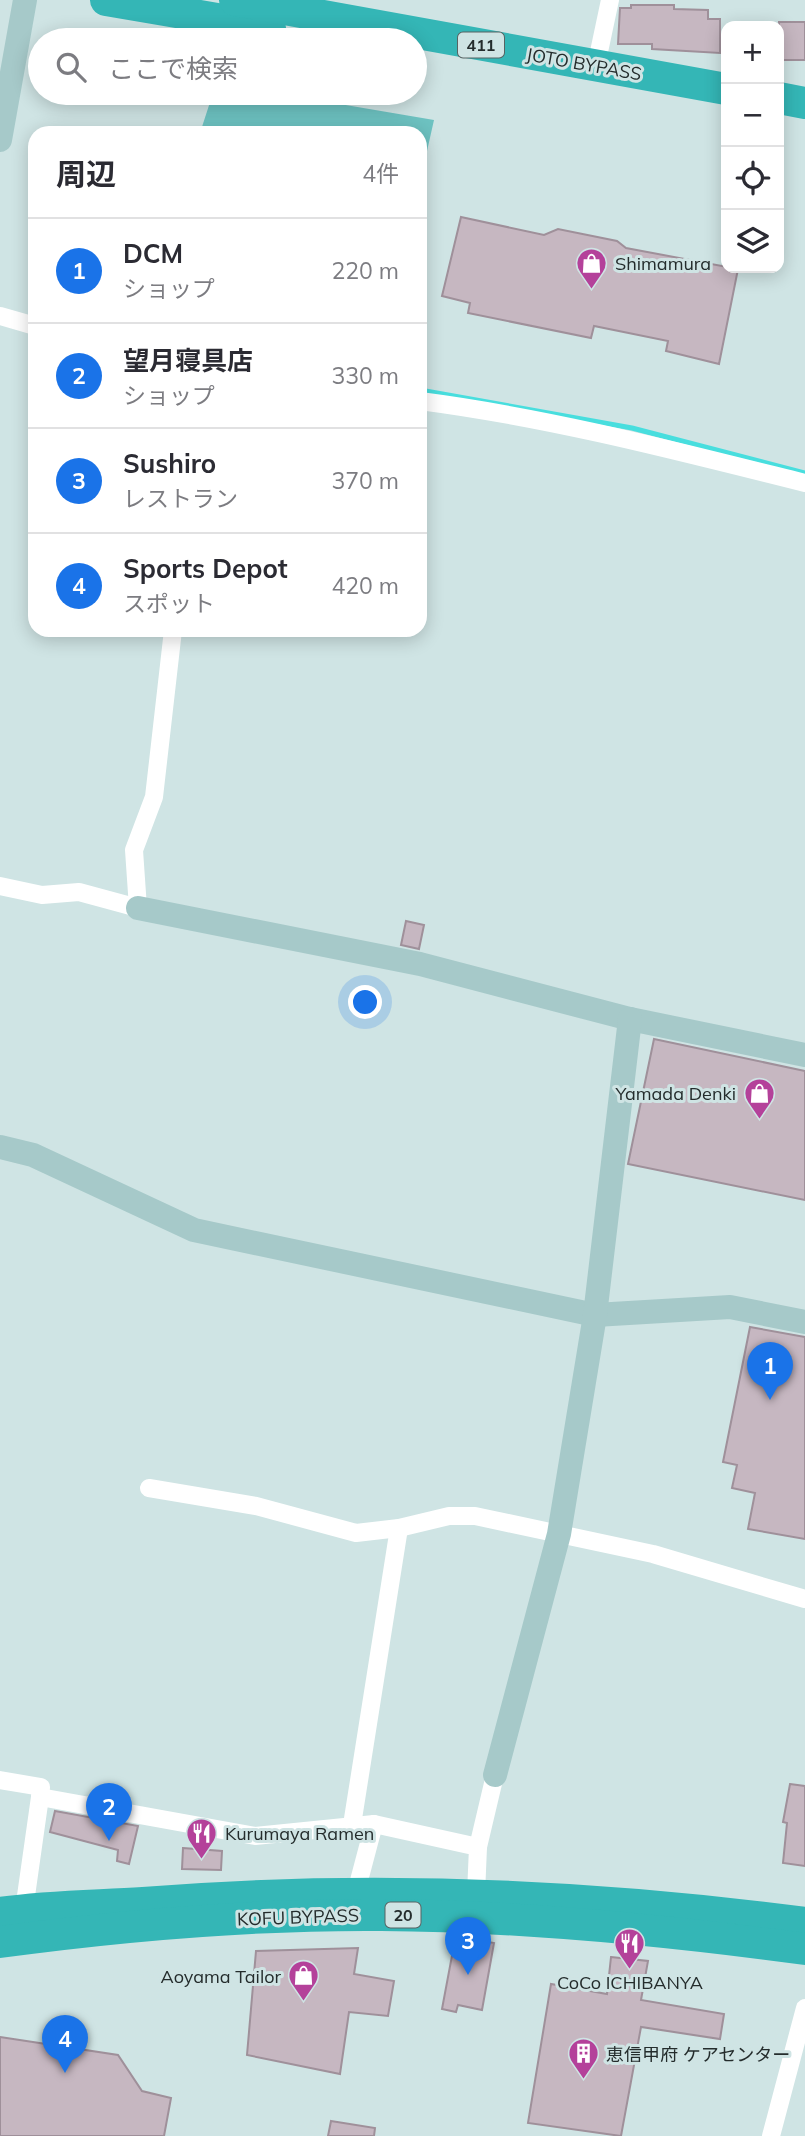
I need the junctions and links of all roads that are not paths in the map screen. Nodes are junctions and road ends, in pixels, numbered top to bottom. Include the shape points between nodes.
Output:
1 (25, 0) edge
2 (106, 0) edge
3 (235, 0) edge
4 (610, 0) edge
5 (270, 28) edge
6 (388, 28) edge
7 (427, 35) edge
8 (427, 55) edge
9 (596, 66) junction
10 (721, 88) edge
11 (784, 99) edge
12 (805, 103) edge
13 (721, 106) edge
14 (784, 117) edge
15 (805, 120) edge
16 (0, 141) edge
17 (0, 316) edge
18 (28, 324) edge
19 (427, 402) edge
20 (805, 483) edge
21 (172, 637) edge
22 (0, 886) edge
23 (138, 908) junction
24 (630, 1018) junction
25 (805, 1055) edge
26 (0, 1147) edge
27 (595, 1315) junction
28 (805, 1322) edge
29 (149, 1488) dead end
30 (399, 1528) junction
31 (559, 1534) junction
32 (805, 1600) edge
33 (495, 1774) joint
34 (0, 1780) edge
35 (40, 1797) junction
36 (374, 1824) junction
37 (352, 1825) junction
38 (478, 1847) junction
39 (356, 1892) junction
40 (476, 1894) junction
41 (12, 1912) edge
42 (805, 1923) edge
43 (0, 1942) edge
44 (805, 1949) edge
45 (805, 2008) edge
46 (771, 2136) edge

1 - 16 street
2 - 5 highway
3 - 6 highway, JOTO BYPASS / 411
4 - 9 street
7 - 9 highway, JOTO BYPASS / 411
8 - 13 highway, JOTO BYPASS / 411
9 - 10 highway, JOTO BYPASS / 411
11 - 12 highway
14 - 15 highway
17 - 18 street
19 - 20 street via 638,440
21 - 23 street via 154,797 134,850
22 - 23 street via 43,895 79,892
23 - 24 street via 420,964
24 - 25 street
24 - 27 street
26 - 27 street via 33,1155 194,1230
27 - 28 street via 730,1307
27 - 31 street
29 - 30 street via 256,1506 356,1533
30 - 31 street via 449,1516 475,1516
30 - 37 street
31 - 32 street via 653,1554
31 - 33 street
33 - 38 street
34 - 35 street via 41,1787
35 - 37 street via 255,1836
35 - 41 street
36 - 37 street
36 - 38 street
36 - 39 street
38 - 40 street
39 - 40 highway, KOFU BYPASS / 20
39 - 41 highway, KOFU BYPASS / 20
40 - 42 highway, KOFU BYPASS / 20 via 601,1900
43 - 44 highway, KOFU BYPASS / 20 via 152,1924 382,1914 553,1921
45 - 46 street

